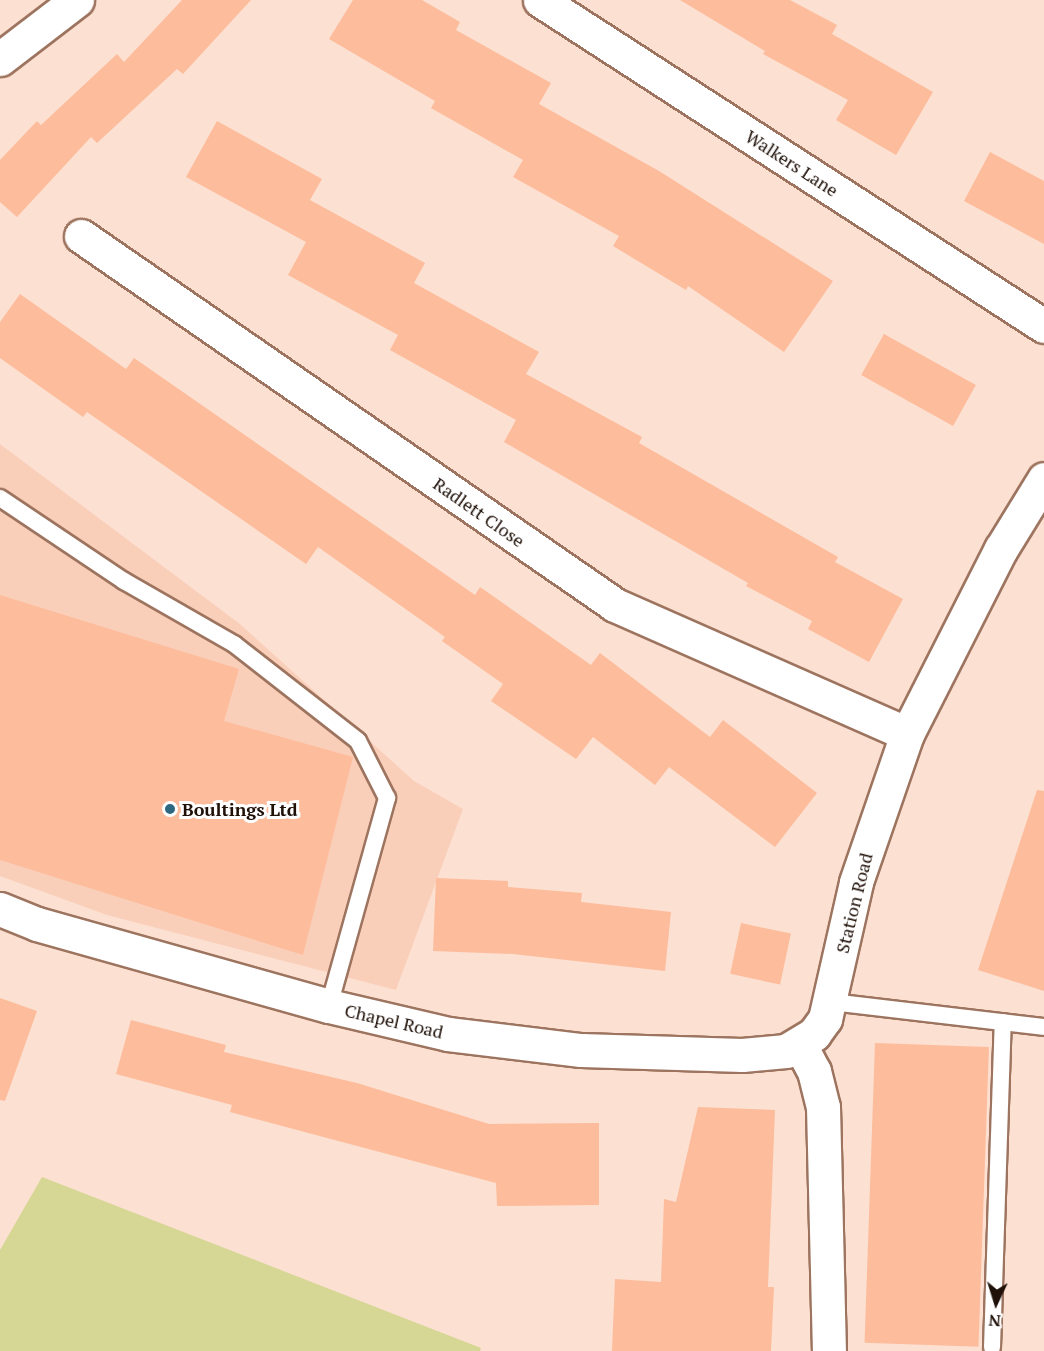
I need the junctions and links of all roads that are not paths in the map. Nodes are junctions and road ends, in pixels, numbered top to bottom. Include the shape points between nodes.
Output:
1 (77, 0) edge
2 (540, 0) edge
3 (0, 59) edge
4 (81, 236) dead end
5 (1044, 326) edge
6 (1044, 479) edge
7 (0, 498) edge
8 (907, 734) junction
9 (0, 909) edge
10 (831, 1002) junction
11 (329, 1006) junction
12 (1003, 1022) junction
13 (1044, 1027) edge
14 (800, 1045) junction
15 (992, 1347) dead end
16 (830, 1351) edge

1 - 3 street
2 - 5 street, Walkers Lane
4 - 8 street, Radlett Close via 615,605
6 - 8 street, Station Road via 1001,549
7 - 11 lane via 124,582 234,644 358,741 387,798
8 - 10 street, Station Road via 856,882
9 - 11 street, Chapel Road via 37,924
10 - 12 lane
10 - 14 street, Station Road via 814,1034
11 - 14 street, Chapel Road via 448,1034 581,1050 742,1055 786,1051
12 - 13 lane
12 - 15 lane
14 - 16 street via 813,1071 823,1107

